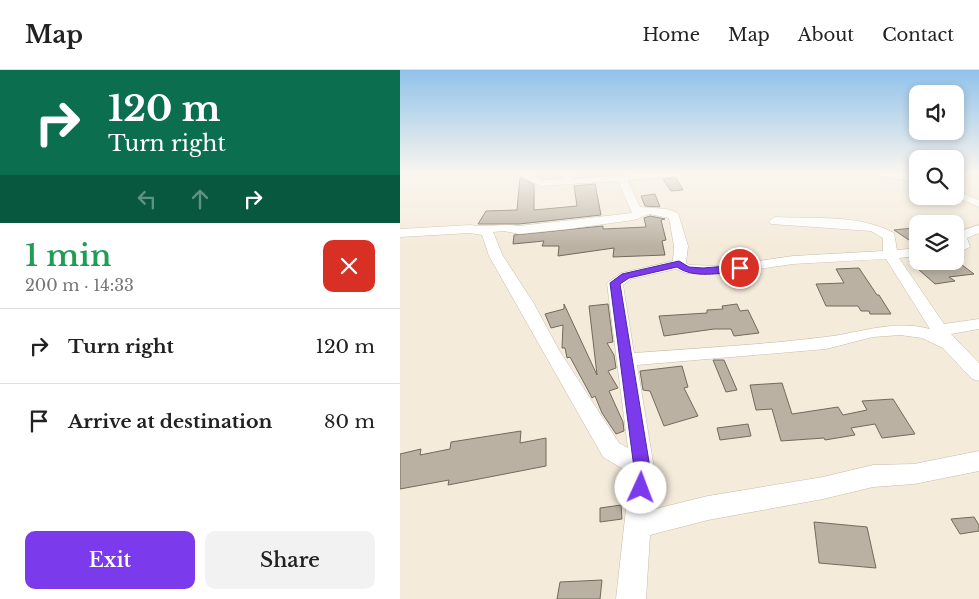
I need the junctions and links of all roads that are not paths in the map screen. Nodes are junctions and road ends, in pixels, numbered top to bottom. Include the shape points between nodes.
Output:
1 (628, 198) edge
2 (965, 198) edge
3 (979, 204) edge
4 (646, 212) junction
5 (775, 221) dead end
6 (979, 229) edge
7 (485, 230) junction
8 (400, 233) edge
9 (964, 235) edge
10 (909, 253) edge
11 (890, 254) junction
12 (679, 264) junction
13 (979, 324) edge
14 (945, 337) junction
15 (627, 360) junction
16 (979, 374) edge
17 (979, 460) edge
18 (642, 468) junction
19 (637, 526) junction
20 (631, 599) edge

1 - 4 street via 636,210
2 - 3 street
4 - 7 street via 576,224
4 - 12 street via 667,212 674,216 681,241
5 - 11 street via 875,228 889,236
6 - 9 street
7 - 8 street
7 - 18 street via 496,256 546,344 611,450
10 - 11 street
11 - 12 street via 793,260 723,270 686,269
11 - 14 street
12 - 15 street via 626,276 615,283
13 - 14 street
14 - 15 street via 900,330 873,332 826,343
14 - 16 street
15 - 18 street
17 - 19 street via 914,474 873,476 708,508
18 - 19 street
19 - 20 street

